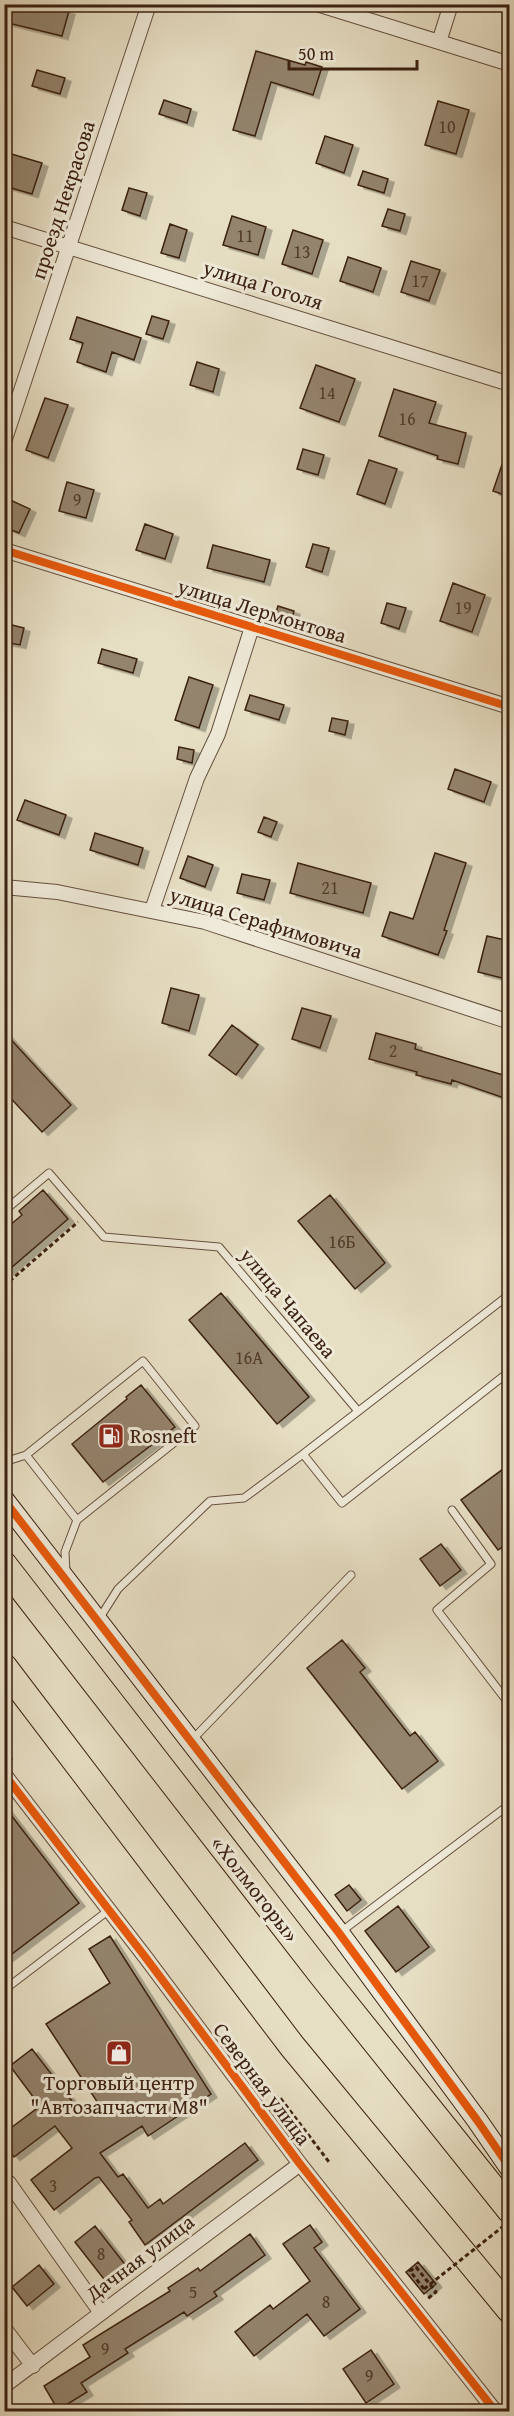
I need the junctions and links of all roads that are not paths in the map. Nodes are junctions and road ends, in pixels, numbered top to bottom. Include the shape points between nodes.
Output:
1 (149, 4) edge
2 (317, 4) edge
3 (451, 4) edge
4 (439, 42) junction
5 (510, 64) edge
6 (4, 226) edge
7 (70, 247) junction
8 (510, 384) edge
9 (4, 442) edge
10 (4, 550) edge
11 (252, 627) junction
12 (510, 707) edge
13 (4, 887) edge
14 (152, 910) junction
15 (510, 1022) edge
16 (4, 1211) edge
17 (510, 1294) edge
18 (510, 1371) edge
19 (358, 1411) junction
20 (303, 1454) junction
21 (26, 1455) junction
22 (4, 1462) edge
23 (4, 1500) edge
24 (452, 1510) dead end
25 (77, 1520) junction
26 (4, 1565) edge
27 (351, 1575) dead end
28 (67, 1582) junction
29 (97, 1622) junction
30 (4, 1667) edge
31 (510, 1705) edge
32 (190, 1742) junction
33 (4, 1774) edge
34 (510, 1804) edge
35 (109, 1910) junction
36 (339, 1933) junction
37 (4, 1990) edge
38 (300, 2164) junction
39 (510, 2168) edge
40 (9, 2183) dead end
41 (510, 2210) edge
42 (510, 2310) edge
43 (102, 2313) junction
44 (4, 2328) edge
45 (33, 2367) junction
46 (4, 2386) edge
47 (495, 2412) edge

1 - 7 street, проезд Некрасова
2 - 4 street
3 - 4 street
4 - 5 street
6 - 7 street, улица Гоголя
7 - 8 street, улица Гоголя
7 - 9 street, проезд Некрасова
10 - 11 street, улица Лермонтова
11 - 12 street, улица Лермонтова
11 - 14 street via 218,734 197,778
13 - 14 street, улица Серафимовича via 57,892
14 - 15 street, улица Серафимовича via 205,922
16 - 19 lane, улица Чапаева via 49,1173 104,1237 219,1247
17 - 19 lane
18 - 20 lane via 342,1503
19 - 20 lane
20 - 29 lane via 244,1498 210,1501 118,1589
21 - 22 lane
21 - 25 lane
21 - 25 lane via 143,1361 195,1426
23 - 28 street
24 - 31 lane via 491,1564 437,1610
25 - 28 lane via 65,1552
26 - 41 highway, «Холмогоры» via 321,1975
27 - 32 lane
28 - 29 street
29 - 32 street
30 - 42 highway via 292,2046
32 - 36 street
33 - 35 street, Северная улица
34 - 36 lane
35 - 37 lane
35 - 38 street, Северная улица
36 - 39 street
38 - 43 street, Дачная улица
38 - 47 street, Северная улица
40 - 43 street
43 - 45 street, Дачная улица
44 - 45 street
45 - 46 street, Дачная улица

